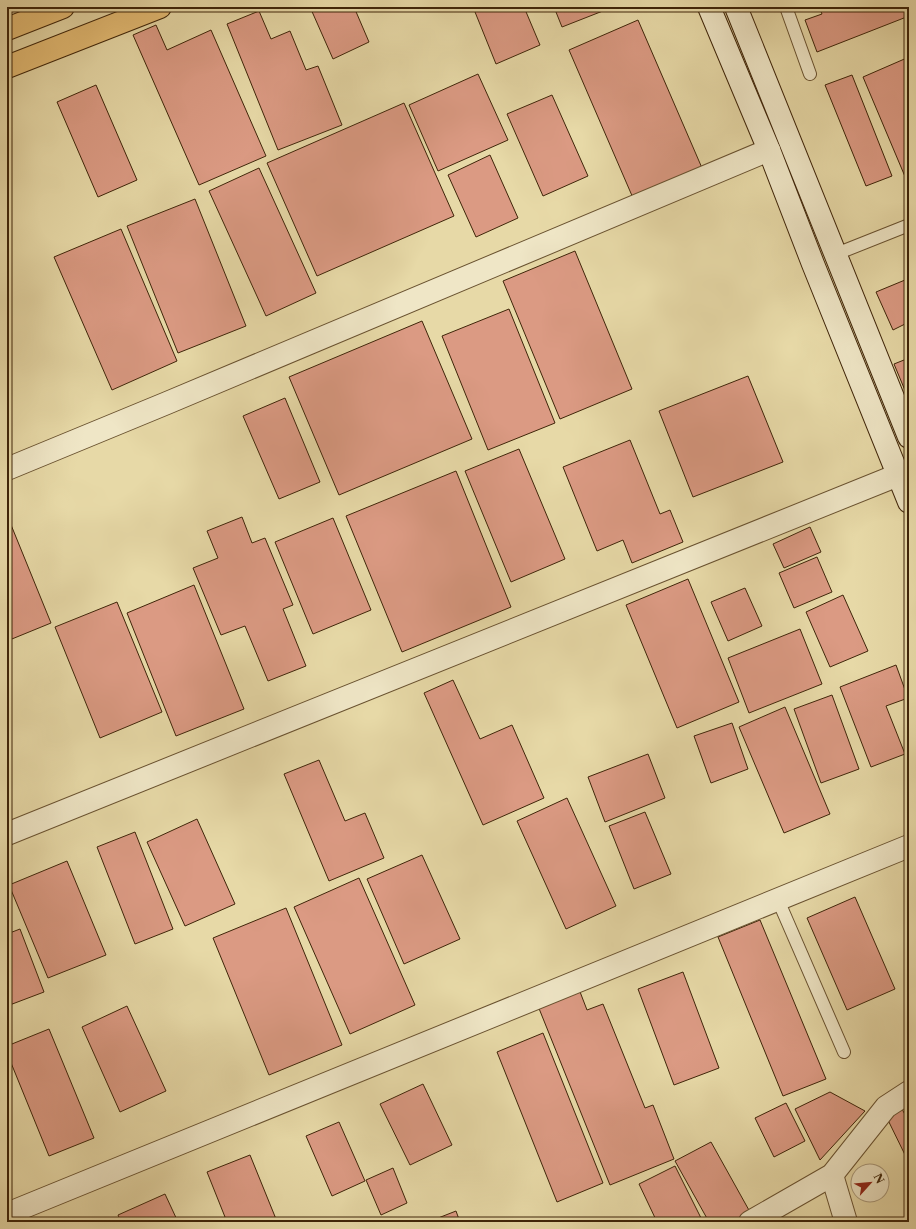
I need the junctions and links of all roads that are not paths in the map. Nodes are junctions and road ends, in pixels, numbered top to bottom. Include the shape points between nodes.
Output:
1 (63, 7) edge
2 (160, 7) edge
3 (709, 7) edge
4 (736, 7) edge
5 (786, 7) edge
6 (7, 29) edge
7 (7, 67) edge
8 (810, 74) dead end
9 (769, 150) junction
10 (909, 225) edge
11 (836, 254) junction
12 (909, 437) edge
13 (7, 469) edge
14 (898, 475) junction
15 (909, 502) edge
16 (7, 834) edge
17 (909, 846) edge
18 (778, 900) junction
19 (844, 1052) dead end
20 (909, 1092) edge
21 (832, 1175) junction
22 (7, 1214) edge
23 (750, 1222) edge
24 (846, 1222) edge

1 - 6 main road
2 - 7 main road
3 - 9 street
4 - 11 street
5 - 8 lane
9 - 13 street
9 - 14 street
10 - 11 lane
11 - 12 street
14 - 15 street
14 - 16 street
17 - 18 street
18 - 19 lane
18 - 22 street
20 - 21 street via 886,1107
21 - 23 street
21 - 24 street

